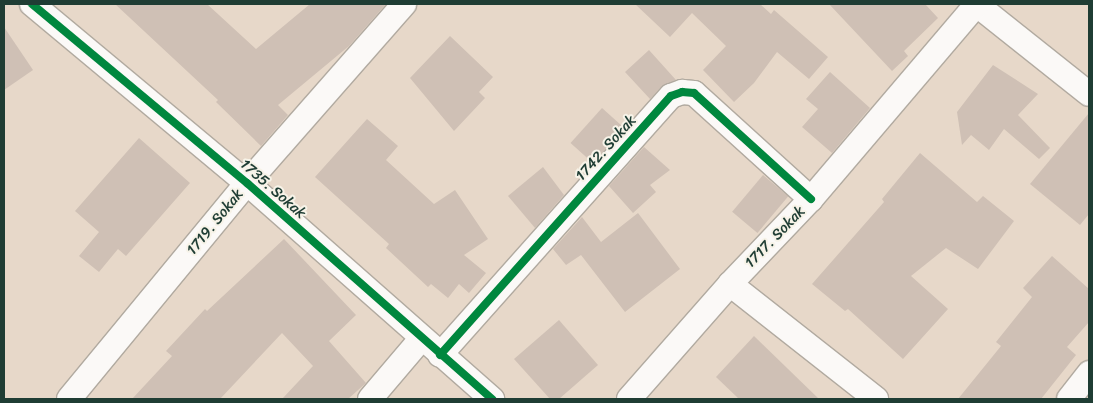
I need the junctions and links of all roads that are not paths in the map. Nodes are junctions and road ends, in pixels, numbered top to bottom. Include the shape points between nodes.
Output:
1 (32, 4) edge
2 (977, 4) edge
3 (401, 5) edge
4 (1089, 94) edge
5 (247, 183) junction
6 (811, 199) junction
7 (730, 284) junction
8 (422, 338) junction
9 (440, 355) junction
10 (70, 399) edge
11 (370, 399) edge
12 (492, 399) edge
13 (629, 399) edge
14 (876, 399) edge

1 - 5 street, 1735. Sokak
2 - 4 street
2 - 6 street, 1717. Sokak
3 - 5 street, 1719. Sokak
5 - 8 street, 1735. Sokak
5 - 10 street, 1719. Sokak
6 - 7 street, 1717. Sokak
6 - 9 street, 1742. Sokak via 694,93 682,92 671,96
7 - 13 street, 1717. Sokak
7 - 14 street
8 - 9 street, 1735. Sokak
8 - 11 street
9 - 12 street, 1735. Sokak

